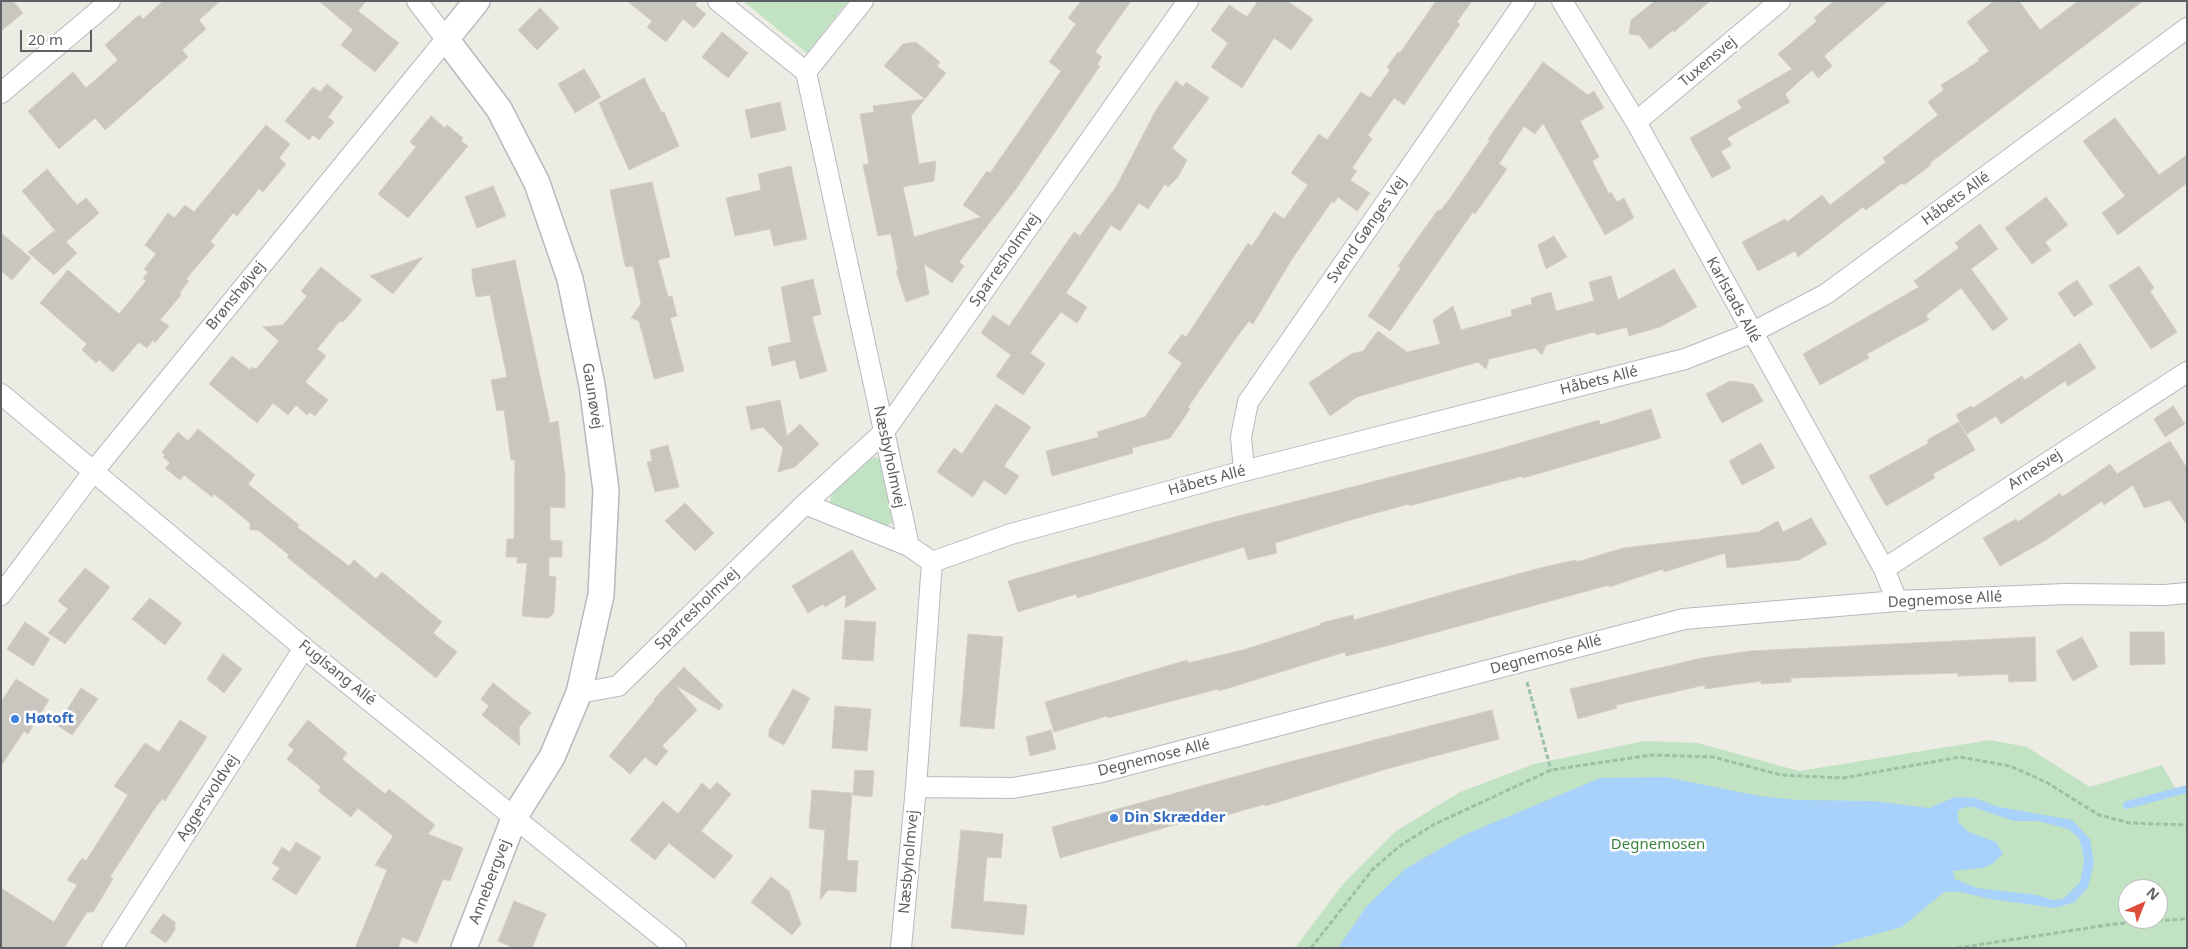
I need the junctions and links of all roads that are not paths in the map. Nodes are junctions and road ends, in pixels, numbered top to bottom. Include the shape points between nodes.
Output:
1 (110, 1) edge
2 (416, 1) edge
3 (477, 1) edge
4 (718, 1) edge
5 (863, 1) edge
6 (1188, 1) edge
7 (1525, 1) edge
8 (1562, 1) edge
9 (1780, 1) edge
10 (2187, 28) edge
11 (446, 39) junction
12 (806, 72) junction
13 (1, 94) edge
14 (1636, 122) junction
15 (1751, 333) junction
16 (2187, 372) edge
17 (1, 394) edge
18 (884, 432) junction
19 (1244, 471) junction
20 (93, 472) junction
21 (805, 504) junction
22 (908, 546) junction
23 (932, 562) junction
24 (1884, 569) junction
25 (2187, 593) edge
26 (1, 594) edge
27 (1897, 601) junction
28 (304, 648) junction
29 (579, 692) junction
30 (916, 787) junction
31 (515, 816) junction
32 (112, 948) edge
33 (464, 948) edge
34 (676, 948) edge
35 (901, 948) edge

1 - 13 street
2 - 11 street, Gaunøvej
3 - 11 street, Brønshøjvej
4 - 12 street
5 - 12 street
6 - 18 street, Sparresholmvej
7 - 19 street, Svend Gønges Vej via 1248,402 1241,437
8 - 14 street, Karlstads Allé
9 - 14 street, Tuxensvej
10 - 15 street, Håbets Allé via 1826,294
11 - 20 street, Brønshøjvej
11 - 29 street, Gaunøvej via 498,109 537,183 570,279 592,386 606,490 601,595
12 - 18 street, Næsbyholmvej
14 - 15 street, Karlstads Allé
15 - 19 street, Håbets Allé via 1685,359
15 - 24 street, Karlstads Allé
16 - 24 street, Arnesvej
17 - 20 street, Fuglsang Allé
18 - 21 street, Sparresholmvej
18 - 22 street, Næsbyholmvej
19 - 23 street, Håbets Allé via 1010,534
20 - 26 street, Brønshøjvej
20 - 28 street, Fuglsang Allé
21 - 22 street
21 - 29 street, Sparresholmvej via 618,686
22 - 23 street
23 - 30 street, Næsbyholmvej
24 - 27 street, Karlstads Allé
25 - 27 street, Degnemose Allé
27 - 30 street, Degnemose Allé via 1684,619 1097,773 1013,788
28 - 31 street, Fuglsang Allé
28 - 32 street, Aggersvoldvej
29 - 31 street, Gaunøvej via 552,757
30 - 35 street, Næsbyholmvej
31 - 33 street, Annebergvej
31 - 34 street, Fuglsang Allé

